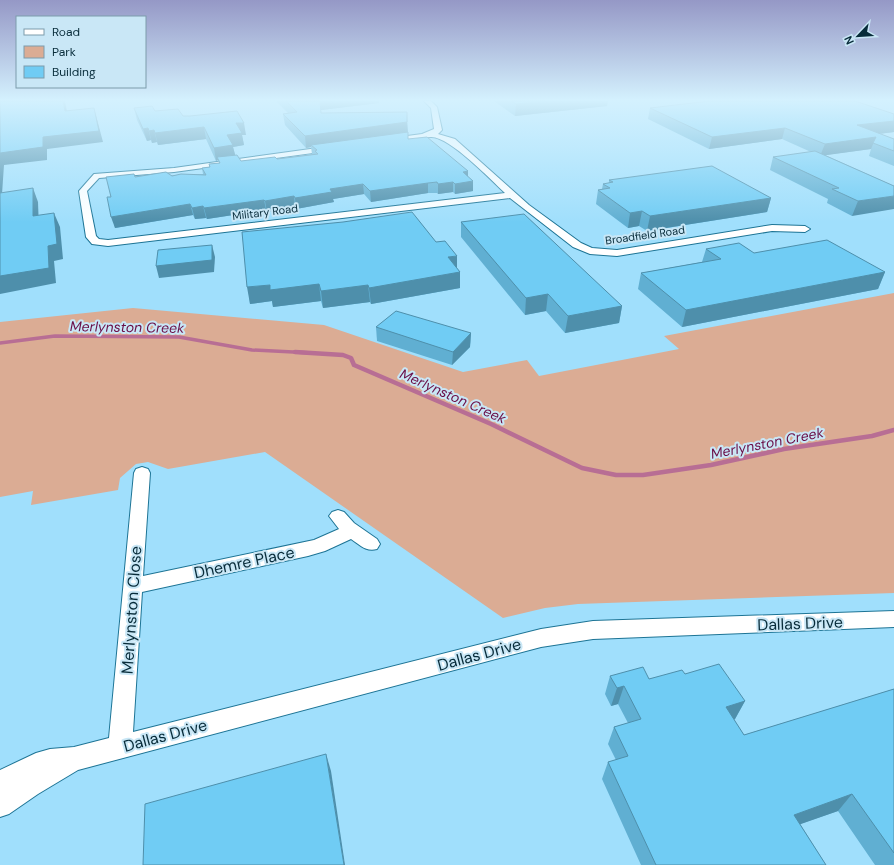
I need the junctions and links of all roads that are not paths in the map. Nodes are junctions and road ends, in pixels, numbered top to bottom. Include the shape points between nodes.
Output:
1 (452, 141) edge
2 (344, 147) edge
3 (512, 195) junction
4 (805, 229) dead end
5 (142, 473) dead end
6 (338, 516) dead end
7 (352, 531) junction
8 (371, 544) dead end
9 (133, 586) junction
10 (894, 619) edge
11 (120, 747) junction
12 (74, 759) junction
13 (0, 783) edge
14 (0, 806) edge

1 - 3 street, Broadfield Road
2 - 3 street, Military Road via 161,172 98,176 83,191 90,237 93,241 101,243
3 - 4 street, Broadfield Road via 577,245 590,251 617,252 772,228
5 - 9 street, Merlynston Close
6 - 7 street
7 - 8 street
7 - 9 street, Dhemre Place via 308,549
9 - 11 street, Merlynston Close
10 - 11 street, Dallas Drive via 566,633
11 - 12 street, Dallas Drive
12 - 13 street, Dallas Drive via 36,765
12 - 14 street, Dallas Drive

